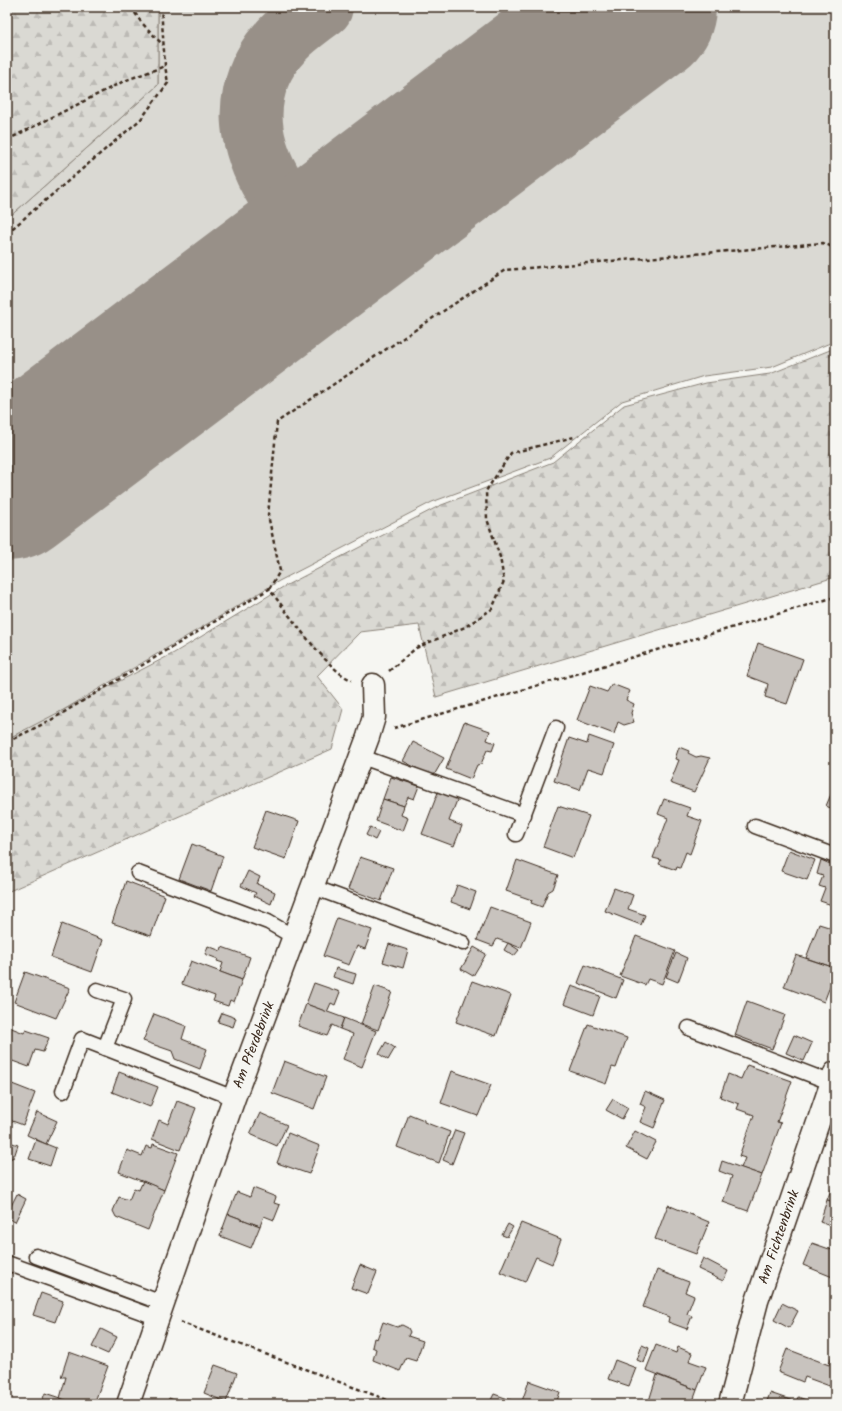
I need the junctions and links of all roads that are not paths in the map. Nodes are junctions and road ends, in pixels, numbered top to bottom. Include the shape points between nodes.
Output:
1 (373, 685) road end
2 (556, 728) dead end
3 (365, 747) junction
4 (524, 815) junction
5 (756, 826) dead end
6 (516, 834) dead end
7 (835, 856) edge
8 (138, 873) dead end
9 (313, 887) junction
10 (294, 937) junction
11 (463, 943) dead end
12 (98, 990) dead end
13 (689, 1028) dead end
14 (105, 1048) junction
15 (834, 1080) edge
16 (63, 1091) dead end
17 (234, 1098) junction
18 (36, 1256) dead end
19 (7, 1263) edge
20 (159, 1312) junction
21 (128, 1404) edge
22 (730, 1404) edge

1 - 3 street, Am Pferdebrink via 374,717
2 - 4 lane
3 - 4 lane
3 - 9 street, Am Pferdebrink
4 - 6 lane
5 - 7 lane
8 - 10 lane via 268,922
9 - 10 street, Am Pferdebrink
9 - 11 lane
10 - 17 street, Am Pferdebrink
12 - 14 lane via 124,999
13 - 15 lane
14 - 16 lane via 82,1039
14 - 17 lane
15 - 22 street, Am Fichtenbrink via 757,1301
17 - 20 street, Am Pferdebrink
18 - 20 lane
19 - 20 lane
20 - 21 street, Am Pferdebrink

